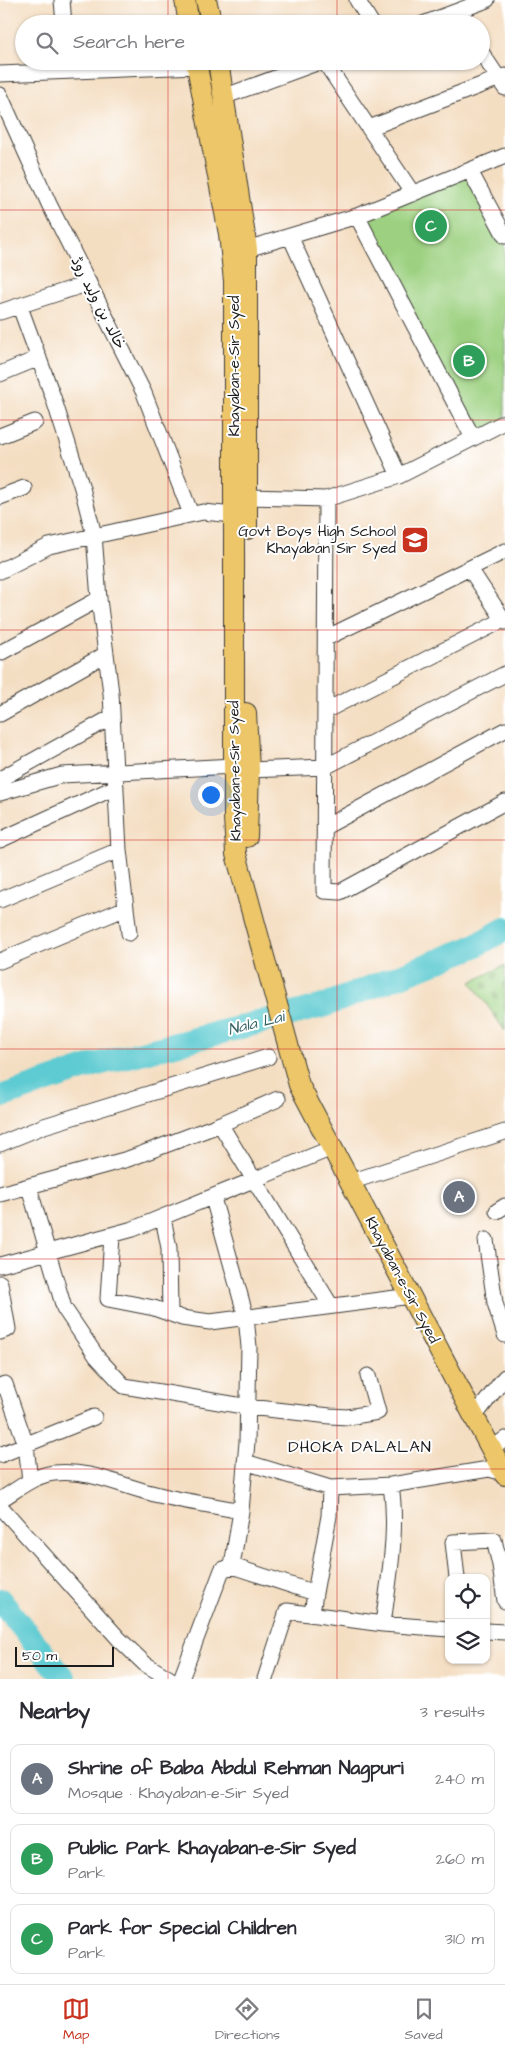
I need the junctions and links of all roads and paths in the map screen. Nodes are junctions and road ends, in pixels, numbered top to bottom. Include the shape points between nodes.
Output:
1 (62, 0) edge
2 (185, 0) edge
3 (206, 0) edge
4 (357, 0) edge
5 (487, 0) edge
6 (63, 15) edge
7 (188, 15) edge
8 (210, 15) edge
9 (366, 15) edge
10 (464, 15) edge
11 (490, 64) edge
12 (34, 70) edge
13 (198, 70) edge
14 (219, 70) edge
15 (297, 70) edge
16 (329, 70) edge
17 (0, 74) edge
18 (503, 81) edge
19 (0, 95) edge
20 (223, 96) junction
21 (369, 128) junction
22 (505, 156) edge
23 (470, 171) junction
24 (413, 194) junction
25 (357, 216) junction
26 (290, 236) junction
27 (505, 236) edge
28 (247, 249) junction
29 (88, 283) junction
30 (20, 307) junction
31 (0, 312) edge
32 (39, 358) junction
33 (0, 374) edge
34 (35, 422) dead end
35 (505, 422) edge
36 (0, 436) edge
37 (474, 438) junction
38 (399, 476) junction
39 (24, 488) dead end
40 (0, 497) edge
41 (248, 497) junction
42 (326, 500) junction
43 (190, 514) junction
44 (234, 515) junction
45 (94, 536) junction
46 (505, 551) edge
47 (470, 569) junction
48 (0, 571) edge
49 (99, 599) junction
50 (505, 620) edge
51 (326, 638) junction
52 (0, 652) edge
53 (106, 654) junction
54 (505, 674) edge
55 (325, 711) junction
56 (0, 714) edge
57 (112, 717) junction
58 (505, 730) edge
59 (325, 767) junction
60 (241, 768) junction
61 (0, 779) edge
62 (116, 780) junction
63 (0, 793) edge
64 (505, 802) edge
65 (325, 827) junction
66 (0, 840) edge
67 (119, 850) junction
68 (0, 900) edge
69 (126, 908) junction
70 (129, 933) dead end
71 (0, 961) edge
72 (268, 1057) dead end
73 (278, 1099) dead end
74 (220, 1124) junction
75 (505, 1132) edge
76 (0, 1144) edge
77 (332, 1148) junction
78 (254, 1180) junction
79 (350, 1182) junction
80 (29, 1187) junction
81 (0, 1194) edge
82 (213, 1198) junction
83 (163, 1218) junction
84 (112, 1236) junction
85 (486, 1240) dead end
86 (47, 1254) junction
87 (0, 1266) edge
88 (0, 1282) edge
89 (411, 1296) junction
90 (330, 1306) junction
91 (170, 1314) junction
92 (246, 1317) junction
93 (0, 1332) edge
94 (505, 1335) edge
95 (368, 1376) dead end
96 (505, 1377) edge
97 (0, 1386) edge
98 (248, 1407) junction
99 (94, 1417) dead end
100 (474, 1417) junction
101 (498, 1444) edge
102 (26, 1445) junction
103 (0, 1455) edge
104 (245, 1462) junction
105 (504, 1474) edge
106 (30, 1482) junction
107 (391, 1484) junction
108 (330, 1488) junction
109 (0, 1500) edge
110 (0, 1506) edge
111 (241, 1512) junction
112 (502, 1564) edge
113 (232, 1566) junction
114 (456, 1574) edge
115 (315, 1593) junction
116 (505, 1601) edge
117 (312, 1614) junction
118 (383, 1624) junction
119 (445, 1629) edge
120 (490, 1632) edge
121 (505, 1632) edge
122 (170, 1679) edge
123 (181, 1679) edge
124 (265, 1679) edge

1 - 6 street
2 - 7 main road
3 - 8 main road
4 - 9 street
5 - 10 street
11 - 18 street
12 - 17 street
13 - 44 main road, Khayaban-e-Sir Syed via 229,234 234,281
14 - 20 main road, Khayaban-e-Sir Syed
15 - 20 street
16 - 21 street
18 - 21 street
19 - 29 street, خالد بن ولید روڈ via 48,204
20 - 28 main road, Khayaban-e-Sir Syed
21 - 24 street
22 - 23 street
23 - 24 street
23 - 27 street
24 - 25 street
25 - 26 street
25 - 37 street
26 - 28 street
26 - 38 street
28 - 41 main road, Khayaban-e-Sir Syed
29 - 30 street
29 - 43 street, خالد بن ولید روڈ via 144,393
30 - 31 street
30 - 32 street
32 - 33 street
32 - 45 street via 82,488
34 - 36 street
35 - 37 street
37 - 38 street
38 - 42 street
39 - 40 street
41 - 42 street
41 - 60 main road, Khayaban-e-Sir Syed
42 - 51 street
43 - 44 street
43 - 45 street
44 - 60 main road, Khayaban-e-Sir Syed
45 - 48 street via 49,546
45 - 49 street
46 - 47 street
47 - 50 street
47 - 51 street
49 - 52 street
49 - 53 street
50 - 55 street
51 - 55 street
53 - 56 street
53 - 57 street
54 - 59 street
55 - 59 street
57 - 61 street
57 - 62 street
58 - 65 street
59 - 60 street
59 - 65 street
60 - 62 street
60 - 77 main road, Khayaban-e-Sir Syed via 236,854 244,876 247,901 299,1085
62 - 63 street via 62,775
62 - 66 street
62 - 67 street
64 - 65 street via 340,892 324,891
67 - 68 street
67 - 69 street
69 - 70 street
69 - 71 street
72 - 76 street via 44,1126
73 - 74 street
74 - 78 street
74 - 80 street via 128,1159
75 - 79 street
77 - 78 street
77 - 79 main road, Khayaban-e-Sir Syed
78 - 82 street
78 - 90 street
79 - 89 main road, Khayaban-e-Sir Syed
80 - 81 street
80 - 86 street
82 - 83 street
82 - 92 street
83 - 84 street
83 - 91 street via 169,1248
84 - 86 street
84 - 91 street via 108,1299
85 - 94 street via 495,1303
86 - 87 street
86 - 98 street via 64,1308 97,1357 124,1386
88 - 93 street via 8,1330
89 - 90 street
89 - 100 main road, Khayaban-e-Sir Syed
90 - 92 street
91 - 92 street via 210,1322
92 - 98 street
95 - 98 street via 378,1412 348,1417
96 - 100 street
97 - 102 street via 5,1384
98 - 104 street
99 - 102 street
100 - 101 main road, Khayaban-e-Sir Syed
101 - 105 main road, Khayaban-e-Sir Syed
102 - 103 street
102 - 106 street
104 - 108 street
104 - 111 street
105 - 107 street via 489,1468
106 - 109 street
106 - 111 street via 38,1476 54,1473 96,1476 149,1493
107 - 108 street
107 - 118 street via 394,1549
108 - 115 street via 329,1516
110 - 122 street via 119,1639 145,1664
111 - 113 street
112 - 114 street via 494,1540 452,1542
112 - 116 street
113 - 115 street
113 - 123 street via 222,1570
115 - 117 street
117 - 118 street
117 - 124 street via 287,1611
118 - 119 street
120 - 121 street

